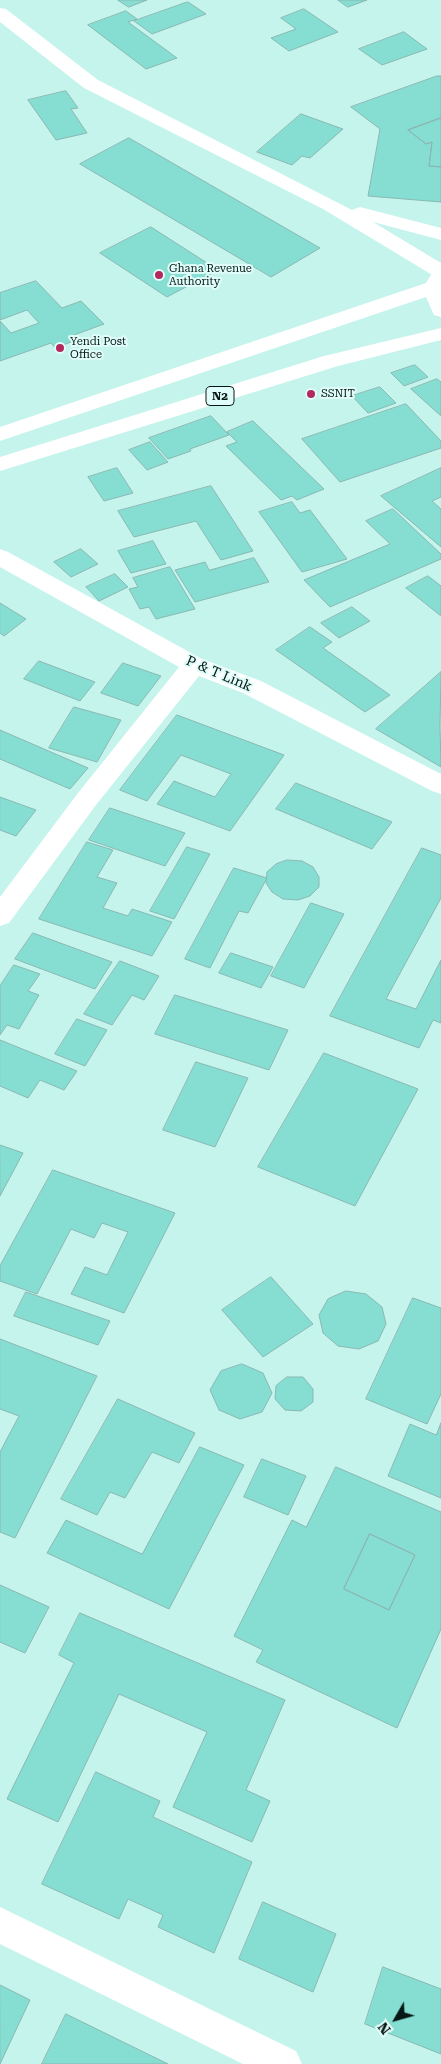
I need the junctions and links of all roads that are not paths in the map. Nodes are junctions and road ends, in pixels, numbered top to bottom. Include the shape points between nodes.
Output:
1 (0, 13) edge
2 (330, 205) junction
3 (441, 234) edge
4 (439, 278) edge
5 (441, 311) edge
6 (441, 334) edge
7 (0, 434) edge
8 (0, 464) edge
9 (0, 557) edge
10 (194, 665) junction
11 (441, 785) edge
12 (0, 916) edge
13 (0, 1925) edge
14 (283, 2064) edge

1 - 2 main road via 91,84
2 - 3 main road
2 - 4 main road
4 - 5 main road via 436,302
4 - 7 main road
6 - 8 main road, N2 via 331,361
9 - 10 main road, P & T Link
10 - 11 main road, P & T Link via 252,687
10 - 12 main road via 87,799
13 - 14 main road

